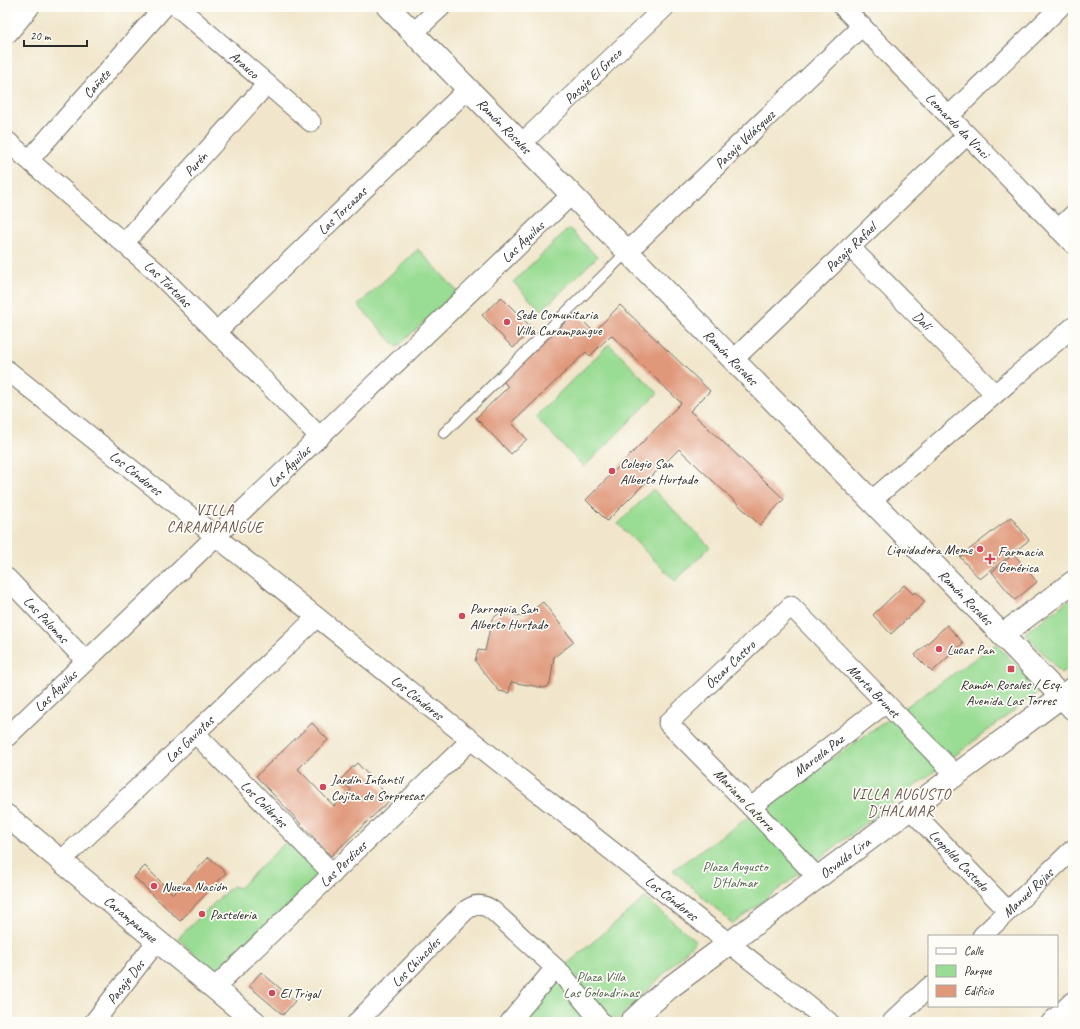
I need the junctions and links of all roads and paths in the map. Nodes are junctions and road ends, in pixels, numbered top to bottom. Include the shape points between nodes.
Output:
1 (28, 7) edge
2 (164, 7) edge
3 (178, 7) edge
4 (388, 7) edge
5 (441, 7) edge
6 (665, 7) edge
7 (843, 7) edge
8 (1060, 7) edge
9 (862, 26) junction
10 (7, 32) edge
11 (413, 33) junction
12 (267, 84) junction
13 (468, 89) junction
14 (949, 116) junction
15 (311, 122) dead end
16 (967, 135) junction
17 (7, 141) edge
18 (521, 144) junction
19 (29, 160) junction
20 (571, 195) junction
21 (1073, 215) edge
22 (1058, 229) junction
23 (124, 243) junction
24 (1073, 244) edge
25 (850, 247) junction
26 (628, 252) junction
27 (1073, 327) edge
28 (216, 332) junction
29 (733, 360) junction
30 (7, 370) edge
31 (995, 394) junction
32 (444, 433) dead end
33 (320, 437) junction
34 (871, 501) junction
35 (215, 537) junction
36 (7, 578) edge
37 (1073, 582) edge
38 (791, 606) joint
39 (317, 617) junction
40 (1002, 635) junction
41 (86, 661) junction
42 (1069, 698) edge
43 (886, 704) junction
44 (668, 723) joint
45 (195, 733) junction
46 (7, 737) edge
47 (472, 740) junction
48 (956, 775) junction
49 (751, 807) junction
50 (910, 809) junction
51 (7, 816) edge
52 (1073, 849) edge
53 (61, 861) junction
54 (333, 874) junction
55 (818, 878) junction
56 (1008, 912) junction
57 (983, 935) edge
58 (157, 941) junction
59 (730, 943) junction
60 (555, 968) junction
61 (928, 987) edge
62 (214, 988) junction
63 (1073, 1001) edge
64 (94, 1022) edge
65 (255, 1022) edge
66 (357, 1022) edge
67 (510, 1022) edge
68 (601, 1022) edge
69 (631, 1022) edge
70 (829, 1022) edge
71 (892, 1022) edge
72 (1051, 1022) edge

1 - 10 street
2 - 19 street, Cañete
3 - 12 street, Arauco
4 - 11 street, Ramón Rosales
5 - 11 street
6 - 18 street, Pasaje El Greco
7 - 9 street, Leonardo da Vinci
8 - 14 street
9 - 14 street, Leonardo da Vinci
9 - 26 street, Pasaje Velásquez
11 - 13 street, Ramón Rosales
12 - 15 street, Arauco
12 - 23 street, Purén
13 - 18 street, Ramón Rosales
13 - 28 street, Las Torcazas
14 - 16 street, Leonardo da Vinci
16 - 22 street, Leonardo da Vinci
16 - 25 street, Pasaje Rafael
17 - 19 street, Las Tórtolas
18 - 20 street, Ramón Rosales
19 - 23 street, Las Tórtolas
20 - 26 street, Ramón Rosales
20 - 33 street, Las Águilas
21 - 22 street
22 - 24 street, Leonardo da Vinci
23 - 28 street, Las Tórtolas via 160,275
25 - 29 street, Pasaje Rafael
25 - 31 street, Dalí
26 - 29 street, Ramón Rosales
26 - 32 lane
27 - 31 street
28 - 33 street, Las Tórtolas
29 - 34 street, Ramón Rosales
30 - 35 street, Los Cóndores
31 - 34 street
33 - 35 street, Las Águilas
34 - 40 street, Ramón Rosales
35 - 39 street, Los Cóndores
35 - 41 street, Las Águilas
36 - 41 street, Las Palomas
37 - 40 street
38 - 43 street, Marta Brunet
38 - 44 street, Óscar Castro
39 - 45 street, Las Gaviotas
39 - 47 street, Los Cóndores
40 - 42 street, Ramón Rosales
41 - 46 street, Las Águilas
42 - 48 street, Osvaldo Lira
43 - 48 street, Marta Brunet
43 - 49 street, Marcela Paz
44 - 49 street, Mariano Latorre
45 - 53 street, Las Gaviotas
45 - 54 street, Los Colibríes
47 - 54 street, Las Perdices
47 - 59 street, Los Cóndores
48 - 50 street, Osvaldo Lira
49 - 55 street, Mariano Latorre
50 - 55 street, Osvaldo Lira
50 - 56 street, Leopoldo Castedo
51 - 53 street, Carampangue
52 - 56 street, Manuel Rojas
53 - 58 street, Carampangue
54 - 62 street, Las Perdices
55 - 59 street, Osvaldo Lira
56 - 57 street, Manuel Rojas
58 - 62 street, Carampangue
58 - 64 street, Pasaje Dos
59 - 69 street, Osvaldo Lira via 669,988
59 - 70 street, Los Cóndores
60 - 66 street, Los Chincoles via 492,910 477,905 468,908
60 - 67 street
60 - 68 street via 562,973
61 - 71 street
62 - 65 street, Carampangue
63 - 72 street

